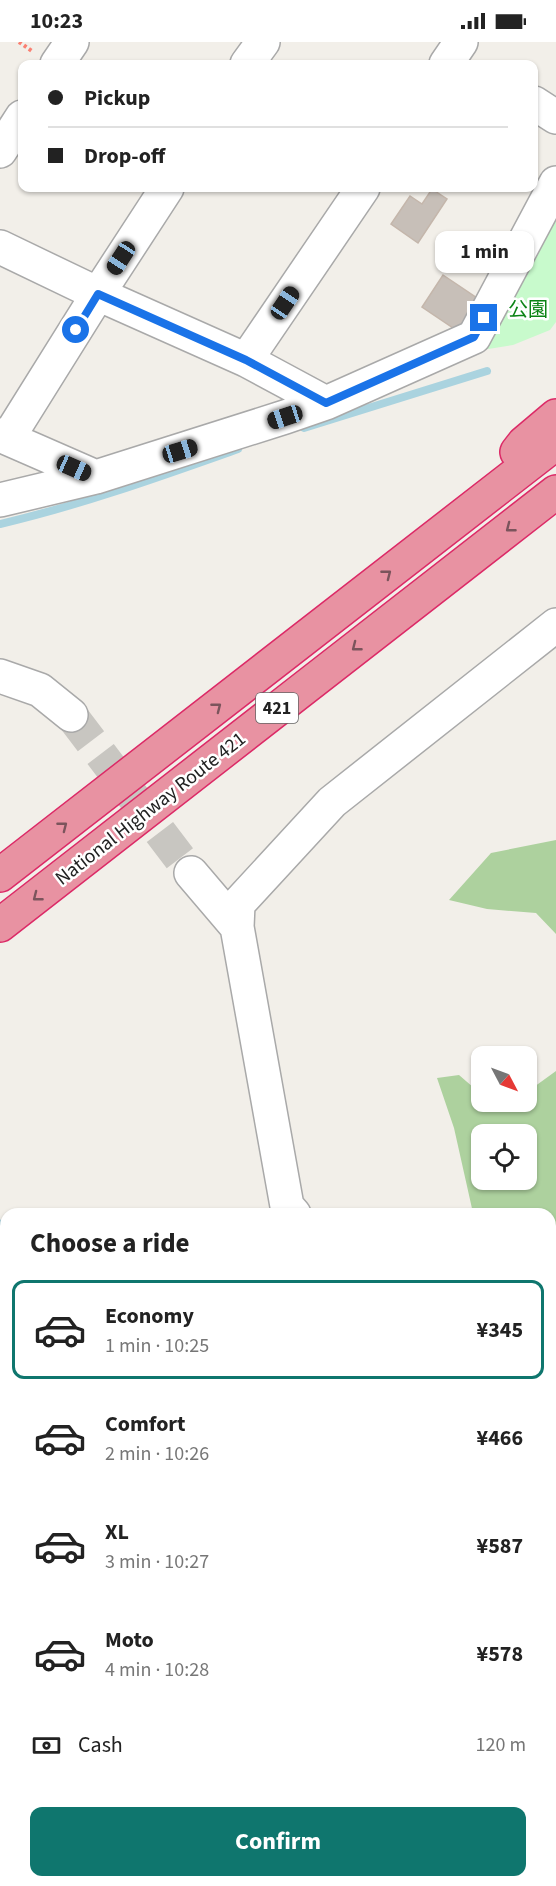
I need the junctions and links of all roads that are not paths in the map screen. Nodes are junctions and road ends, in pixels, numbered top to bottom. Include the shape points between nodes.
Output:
1 (72, 42) edge
2 (262, 42) edge
3 (60, 60) edge
4 (250, 60) edge
5 (538, 106) edge
6 (556, 117) edge
7 (18, 123) edge
8 (0, 151) edge
9 (556, 183) edge
10 (164, 192) edge
11 (360, 192) edge
12 (0, 247) edge
13 (98, 294) junction
14 (246, 360) junction
15 (326, 403) junction
16 (556, 416) edge
17 (4, 437) edge
18 (556, 443) edge
19 (96, 477) junction
20 (556, 492) edge
21 (0, 500) edge
22 (464, 515) junction
23 (556, 625) edge
24 (0, 676) edge
25 (71, 715) tunnel mouth
26 (191, 873) tunnel mouth
27 (0, 875) edge
28 (0, 926) edge
29 (237, 927) junction
30 (289, 1208) edge

1 - 3 street
2 - 4 street
5 - 6 street
7 - 8 street
9 - 15 street via 474,337
10 - 13 street
11 - 14 street
12 - 13 street
13 - 14 street
13 - 17 street
14 - 15 street
15 - 19 street
16 - 22 highway via 524,443
17 - 19 street
18 - 22 highway, National Highway Route 421 / 421
19 - 21 street
20 -> 28 highway, National Highway Route 421 / 421
27 -> 22 highway, National Highway Route 421 / 421
23 - 29 street via 332,802 238,904
24 - 25 street via 40,690
26 - 29 street
29 - 30 street

